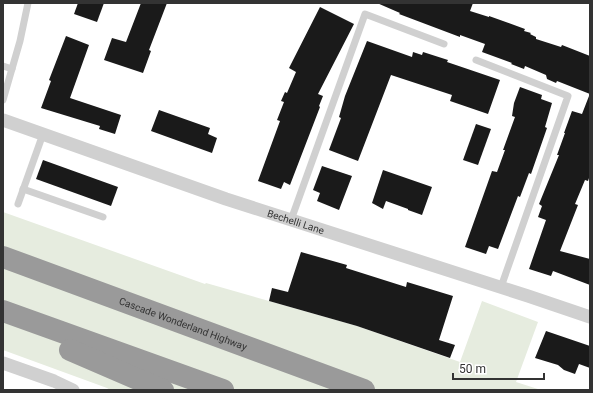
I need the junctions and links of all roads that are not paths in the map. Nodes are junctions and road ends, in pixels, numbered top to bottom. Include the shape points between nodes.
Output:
1 (28, 3) edge
2 (444, 44) dead end
3 (476, 60) dead end
4 (3, 66) edge
5 (12, 69) junction
6 (3, 100) edge
7 (3, 120) edge
8 (43, 134) junction
9 (23, 189) junction
10 (18, 204) dead end
11 (103, 217) dead end
12 (291, 220) junction
13 (3, 257) edge
14 (501, 287) junction
15 (3, 311) edge
16 (590, 317) edge
17 (25, 319) junction
18 (3, 363) edge
19 (73, 390) edge
20 (163, 390) edge
21 (222, 390) edge
22 (364, 390) edge

1 - 5 lane
2 - 12 lane via 365,14
3 - 14 lane via 568,96
4 - 5 lane
5 - 6 lane
7 - 8 street, Bechelli Lane
8 - 9 lane
8 - 12 street, Bechelli Lane
9 - 10 lane
9 - 11 lane
12 - 14 street, Bechelli Lane
13 - 22 highway, Cascade Wonderland Highway
14 - 16 street, Bechelli Lane
15 - 17 highway
17 - 20 highway via 54,343
17 - 21 highway
18 - 19 street via 54,380

